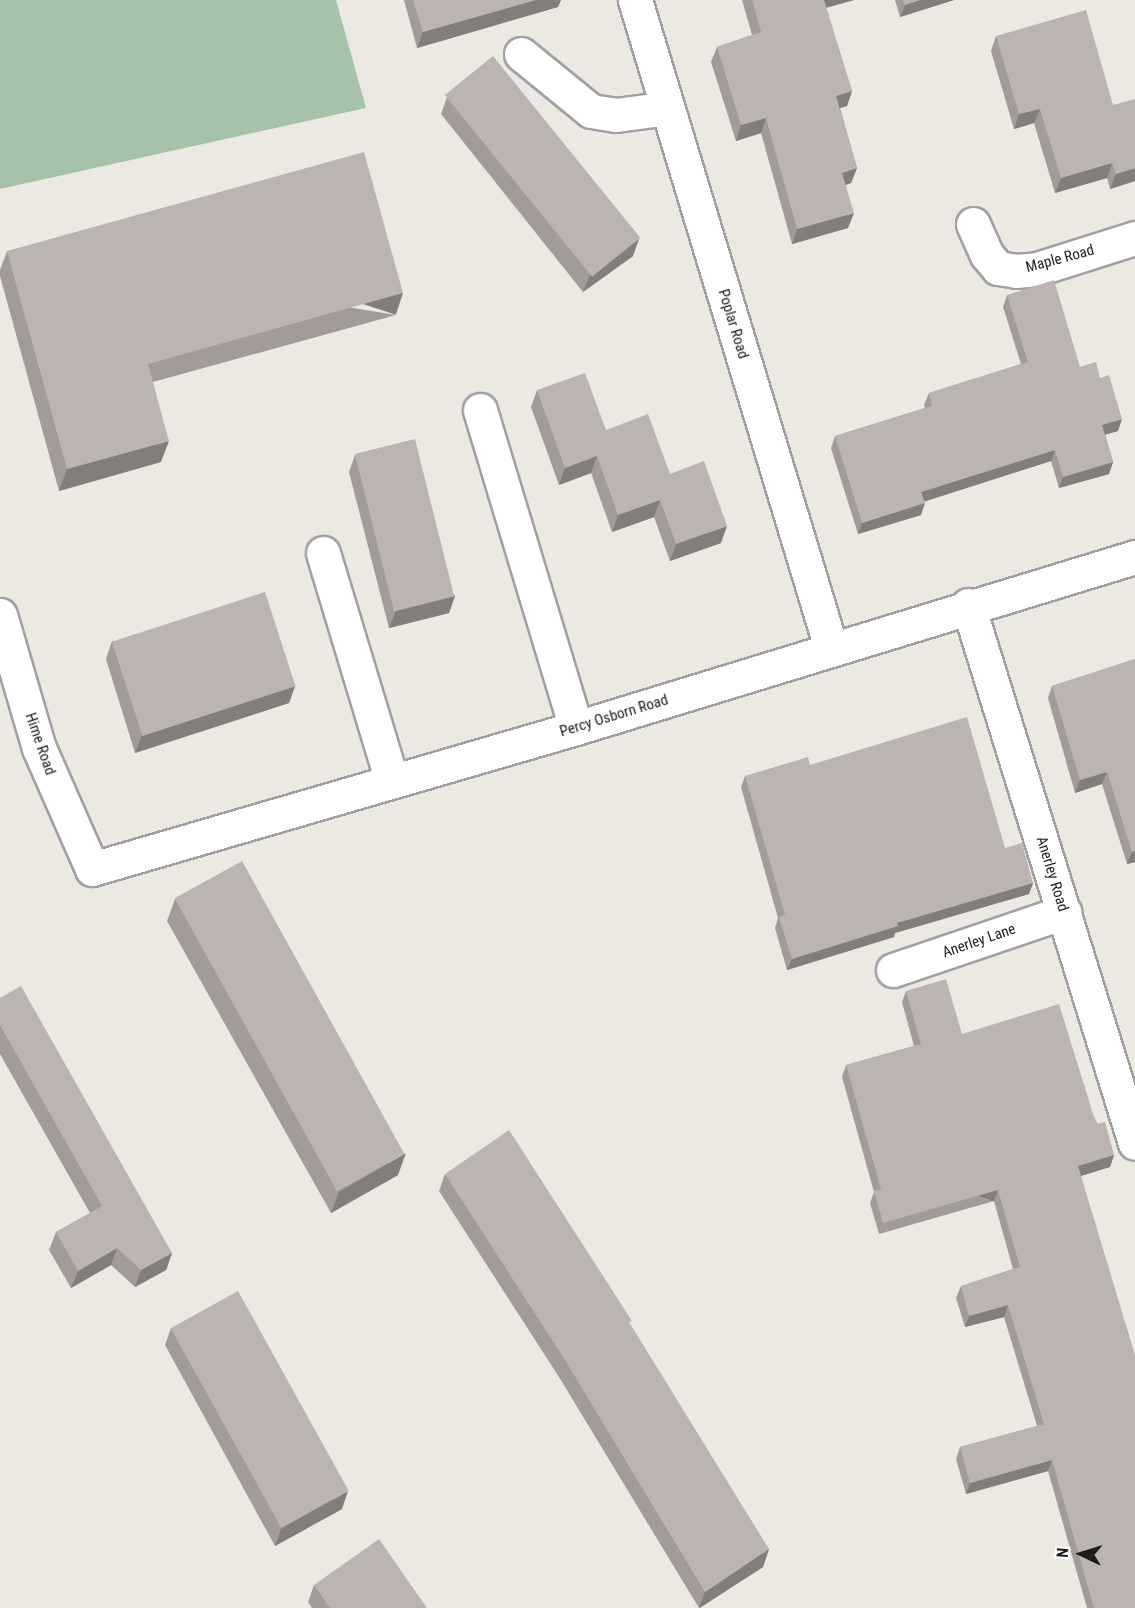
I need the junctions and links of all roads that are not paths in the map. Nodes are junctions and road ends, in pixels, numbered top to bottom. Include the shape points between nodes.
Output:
1 (635, 0) edge
2 (521, 54) dead end
3 (668, 108) junction
4 (973, 224) dead end
5 (1135, 238) edge
6 (480, 410) dead end
7 (323, 553) dead end
8 (1135, 557) edge
9 (968, 605) junction
10 (0, 615) edge
11 (831, 648) junction
12 (576, 728) junction
13 (392, 781) junction
14 (92, 868) joint
15 (1064, 912) junction
16 (893, 970) dead end
17 (1135, 1143) edge

1 - 3 street, Poplar Road
2 - 3 street via 591,111 616,116
3 - 11 street, Poplar Road
4 - 5 street, Maple Road via 987,255 998,268 1016,271
6 - 12 street
7 - 13 street
8 - 9 street, Percy Osborn Road
9 - 11 street, Percy Osborn Road
9 - 15 street, Anerley Road
10 - 14 street, Hime Road via 39,748
11 - 12 street, Percy Osborn Road
12 - 13 street, Percy Osborn Road
13 - 14 street, Percy Osborn Road
15 - 16 street, Anerley Lane
15 - 17 street, Anerley Road

